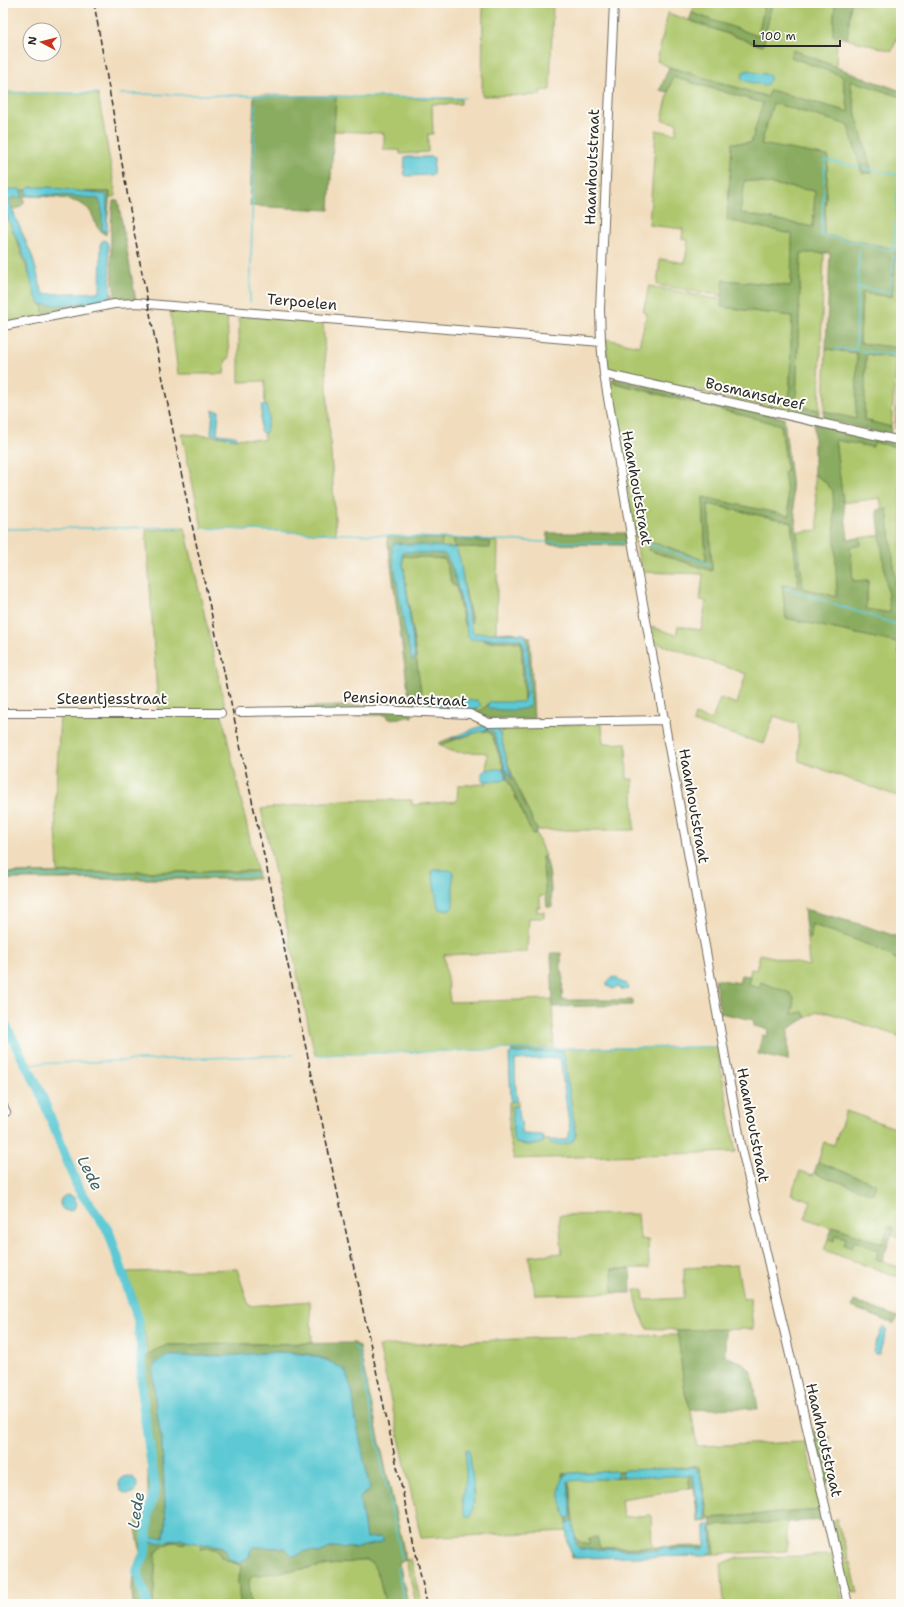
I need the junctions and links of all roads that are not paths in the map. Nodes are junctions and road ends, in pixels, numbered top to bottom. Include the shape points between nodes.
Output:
1 (614, 3) edge
2 (3, 326) edge
3 (601, 342) junction
4 (604, 374) junction
5 (901, 440) edge
6 (239, 712) dead end
7 (3, 713) edge
8 (221, 713) dead end
9 (664, 720) junction
10 (3, 1106) edge
11 (3, 1113) edge
12 (848, 1604) edge

1 - 3 street, Haanhoutstraat via 600,309
2 - 3 street, Terpoelen via 114,304 137,303
3 - 4 street, Haanhoutstraat
4 - 5 street, Bosmansdreef
4 - 9 street, Haanhoutstraat
6 - 9 street, Pensionaatstraat via 378,710 470,714 489,723
7 - 8 street, Steentjesstraat
9 - 12 street, Haanhoutstraat via 741,1145
10 - 11 street via 6,1112

